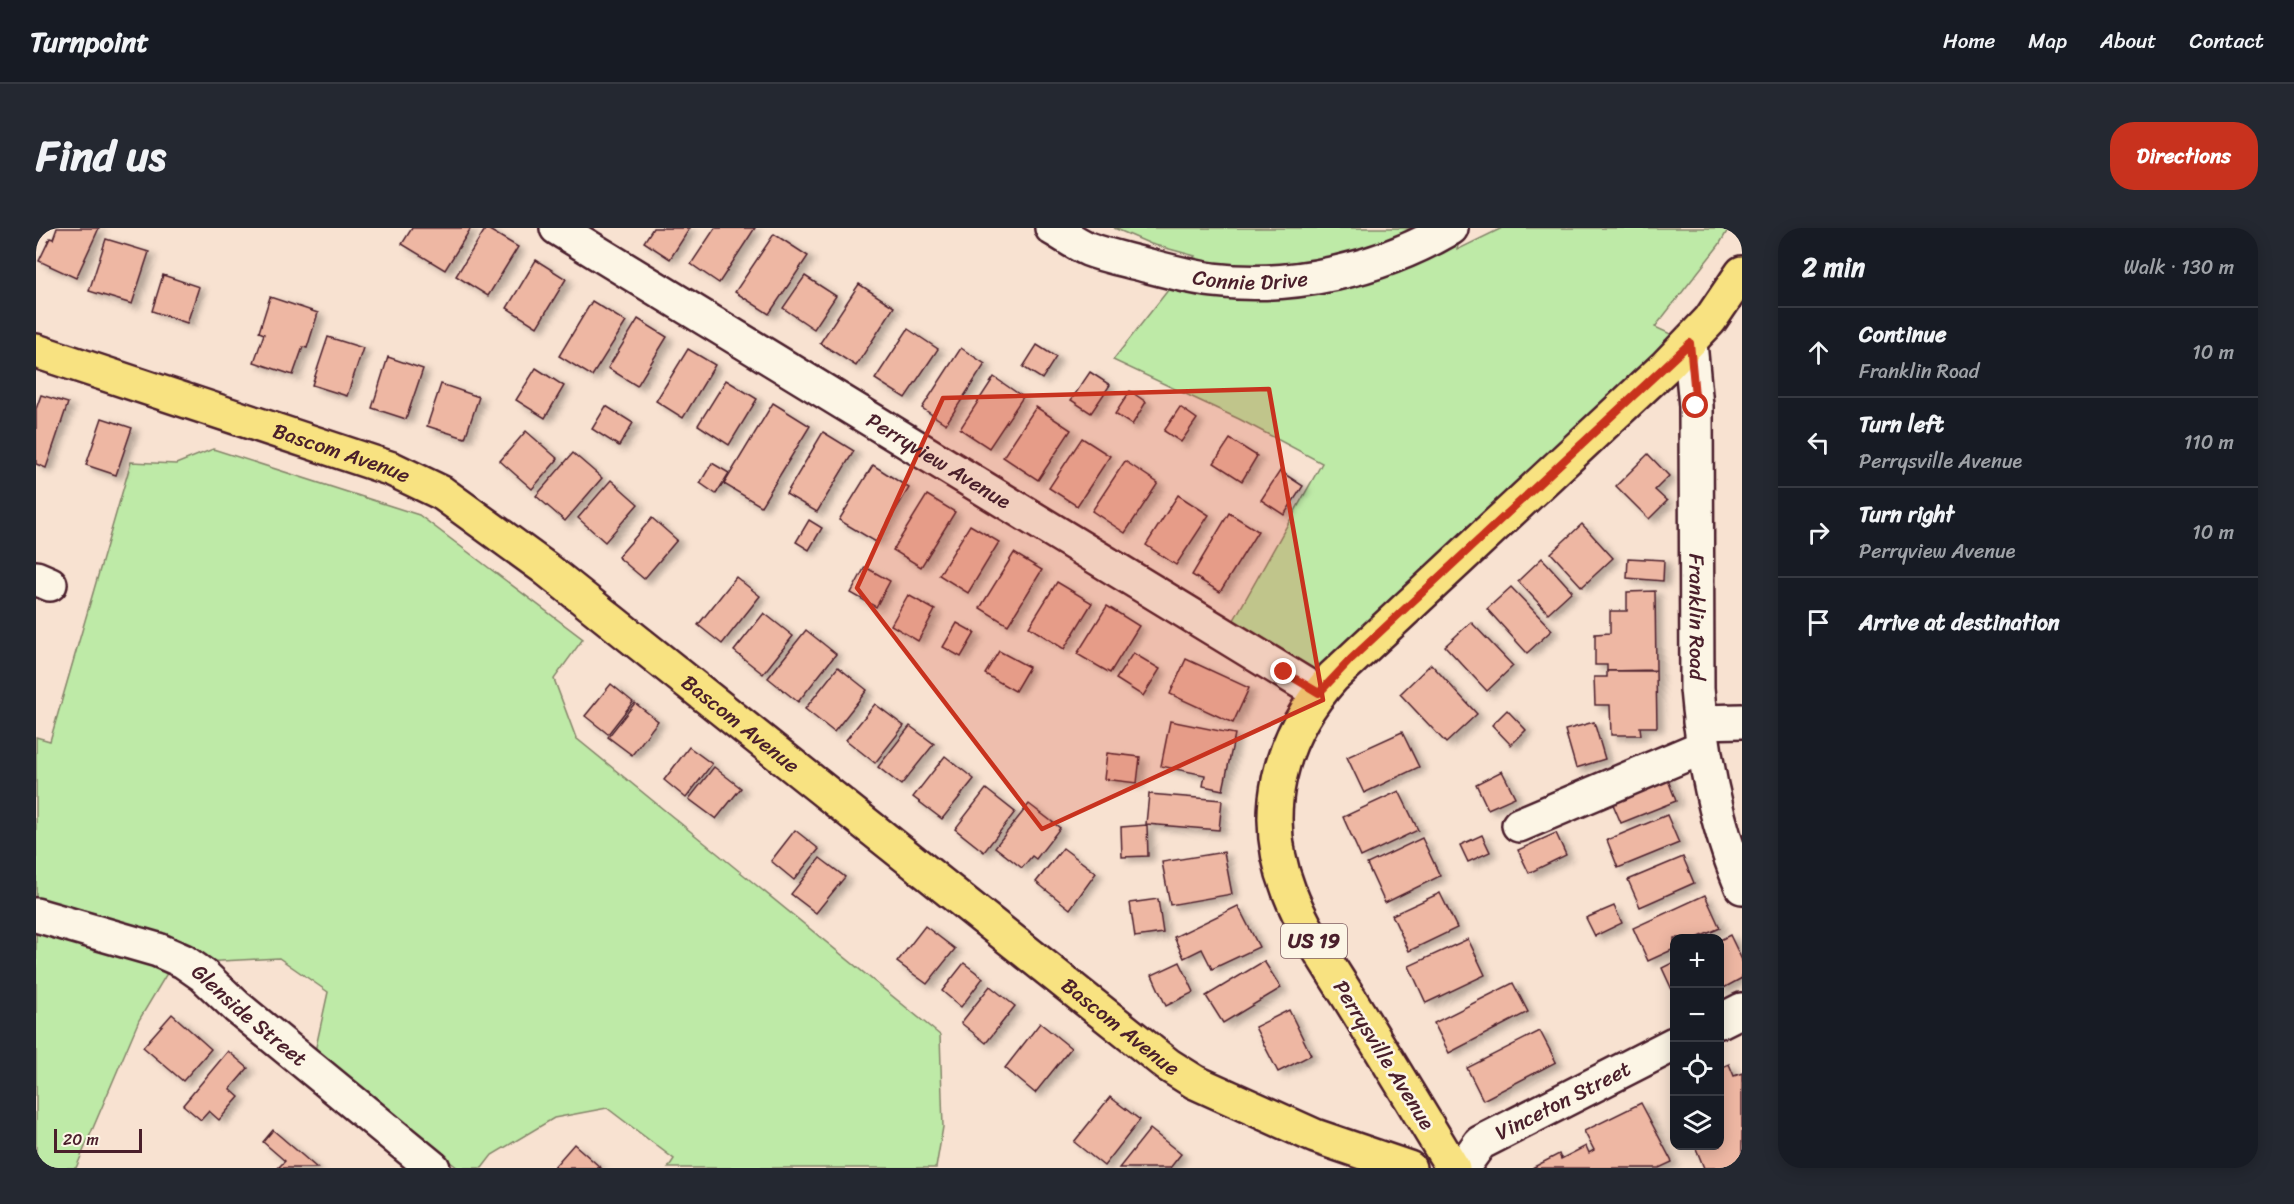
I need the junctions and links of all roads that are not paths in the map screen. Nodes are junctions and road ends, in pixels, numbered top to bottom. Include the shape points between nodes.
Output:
1 (557, 228) edge
2 (1053, 228) edge
3 (1450, 228) edge
4 (1742, 273) edge
5 (1690, 343) junction
6 (36, 351) edge
7 (1319, 693) junction
8 (1742, 721) edge
9 (1702, 734) junction
10 (1519, 825) dead end
11 (1742, 887) edge
12 (36, 915) edge
13 (1742, 1010) edge
14 (1724, 1019) edge
15 (1670, 1046) edge
16 (427, 1166) edge
17 (1409, 1168) edge
18 (1454, 1168) edge
19 (1462, 1168) edge

1 - 7 street, Perryview Avenue
2 - 3 street, Connie Drive via 1087,249 1179,274 1245,282 1302,279 1367,265
4 - 5 main road, Perrysville Avenue / US 19
5 - 7 main road, Perrysville Avenue / US 19
5 - 9 street, Franklin Road via 1696,406 1697,689
6 - 17 main road, Bascom Avenue via 392,469 442,493 545,568 1168,1065 1195,1082 1315,1136
7 - 18 main road, Perrysville Avenue / US 19 via 1297,726 1277,785 1275,828 1282,869 1312,937
8 - 9 street
9 - 10 street
9 - 11 street, Franklin Road via 1719,825
12 - 16 street, Glenside Street via 158,950 183,961
13 - 14 street
15 - 19 street, Vinceton Street via 1480,1143

